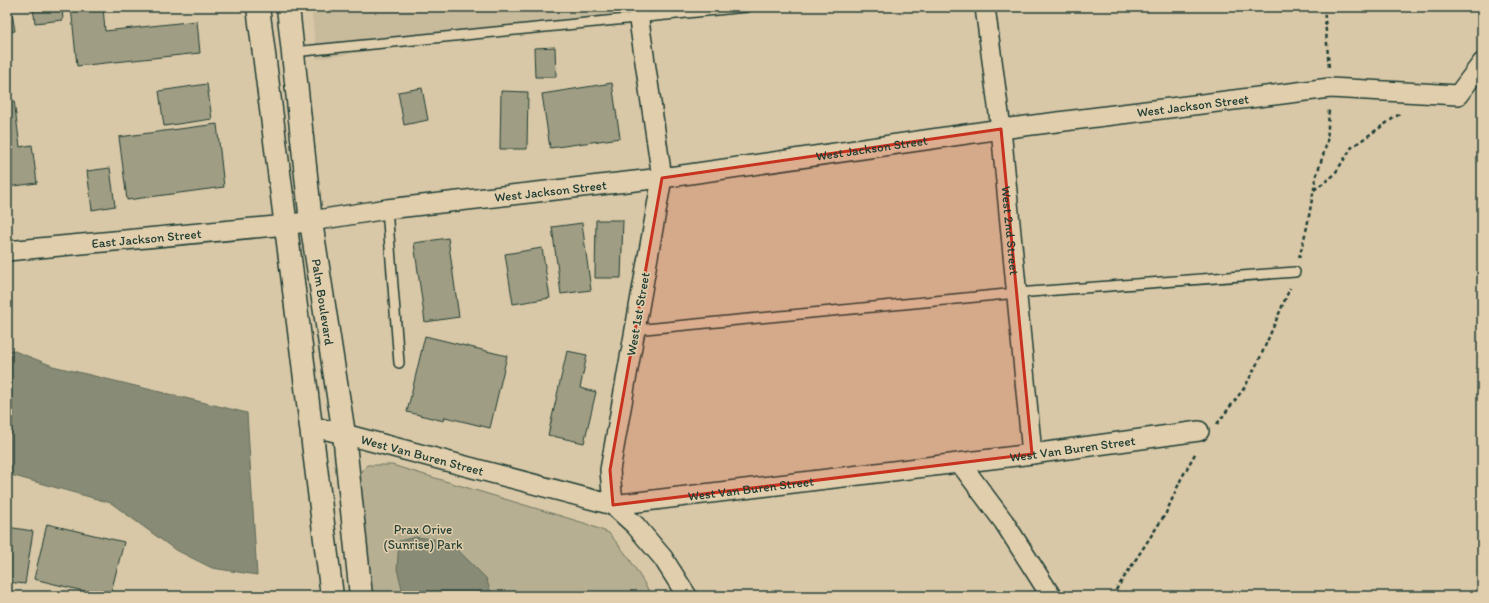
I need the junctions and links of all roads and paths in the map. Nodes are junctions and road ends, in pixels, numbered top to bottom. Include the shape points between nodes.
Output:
1 (258, 7) edge
2 (288, 7) edge
3 (747, 7) edge
4 (985, 7) edge
5 (1324, 7) edge
6 (638, 13) edge
7 (292, 52) junction
8 (1482, 63) edge
9 (1330, 88) junction
10 (1430, 94) junction
11 (1001, 129) junction
12 (662, 178) junction
13 (1314, 190) junction
14 (387, 208) junction
15 (311, 222) junction
16 (286, 225) junction
17 (7, 251) edge
18 (1295, 272) junction
19 (1017, 293) junction
20 (635, 330) junction
21 (399, 363) dead end
22 (310, 426) junction
23 (1207, 429) joint
24 (344, 434) junction
25 (1197, 451) dead end
26 (1032, 454) junction
27 (960, 463) junction
28 (613, 505) junction
29 (332, 596) edge
30 (361, 596) edge
31 (687, 596) edge
32 (1051, 596) edge
33 (1112, 596) edge

1 - 16 main road, Palm Boulevard
2 - 7 main road, Palm Boulevard
3 - 6 lane
4 - 11 street, West 2nd Street
5 - 9 path
6 - 7 lane
6 - 12 street, West 1st Street
7 - 15 main road, Palm Boulevard
8 - 10 street, West Jackson Street via 1458,95
9 - 10 street, West Jackson Street
9 - 11 street, West Jackson Street
9 - 13 path via 1327,143
10 - 13 path via 1352,147 1334,175
11 - 12 street, West Jackson Street
11 - 19 street, West 2nd Street
12 - 14 street, West Jackson Street
12 - 20 street, West 1st Street
13 - 18 path
14 - 15 street, West Jackson Street
14 - 21 lane
15 - 16 street, West Jackson Street
15 - 24 main road, Palm Boulevard
16 - 17 street, East Jackson Street
16 - 22 main road, Palm Boulevard
18 - 19 lane
18 - 23 path via 1285,302 1245,387
19 - 20 lane
19 - 26 street, West 2nd Street
20 - 28 street, West 1st Street via 610,470
22 - 24 street, West Van Buren Street
22 - 29 main road, Palm Boulevard
23 - 26 street, West Van Buren Street
24 - 28 street, West Van Buren Street
24 - 30 main road, Palm Boulevard
25 - 33 path via 1181,478 1166,513
26 - 27 street, West Van Buren Street
27 - 28 street, West Van Buren Street
27 - 32 street via 1004,522
28 - 31 street via 635,525 663,558

